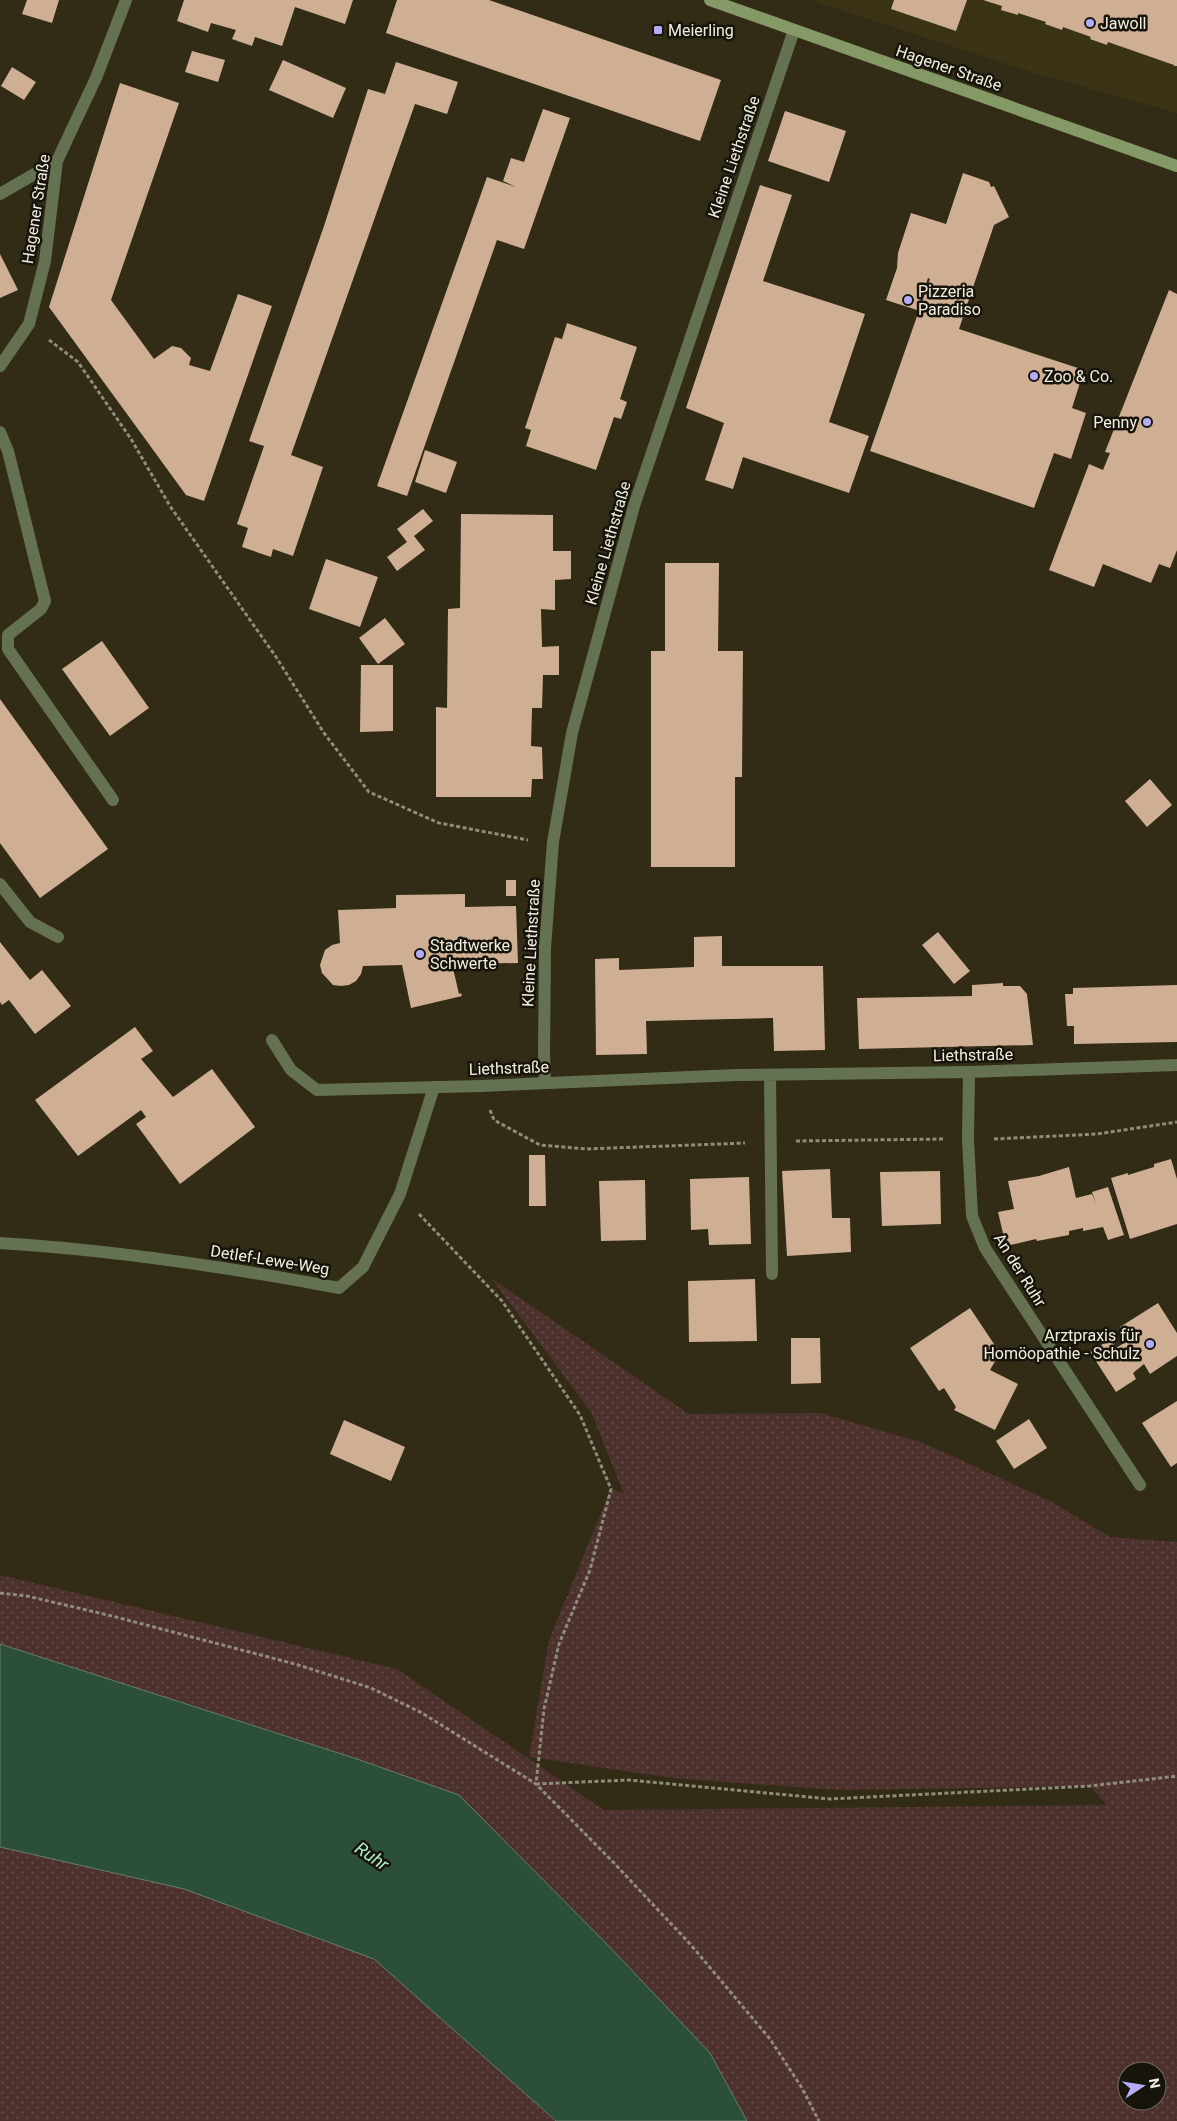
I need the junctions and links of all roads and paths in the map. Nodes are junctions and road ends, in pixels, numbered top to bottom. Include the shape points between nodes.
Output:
1 (126, 0) edge
2 (710, 0) edge
3 (794, 30) junction
4 (58, 161) junction
5 (1177, 166) edge
6 (0, 194) edge
7 (29, 324) junction
8 (0, 366) edge
9 (0, 432) edge
10 (112, 800) dead end
11 (553, 842) junction
12 (0, 884) edge
13 (58, 937) dead end
14 (272, 1040) dead end
15 (1177, 1065) edge
16 (969, 1072) junction
17 (770, 1074) junction
18 (545, 1083) junction
19 (481, 1086) junction
20 (434, 1087) junction
21 (1177, 1122) edge
22 (968, 1139) junction
23 (771, 1142) junction
24 (400, 1194) junction
25 (0, 1243) edge
26 (772, 1274) dead end
27 (1140, 1485) dead end
28 (0, 1593) edge
29 (1177, 1776) edge
30 (536, 1784) junction
31 (819, 2121) edge

1 - 4 street, Hagener Straße via 96,78
2 - 3 main road, Hagener Straße
3 - 5 main road, Hagener Straße
3 - 11 street, Kleine Liethstraße via 634,506 572,733
4 - 6 street
4 - 7 street, Hagener Straße via 45,261
7 - 8 street, Hagener Straße
7 - 11 path via 78,362 131,438 170,506 276,657 324,733 369,792 439,824 520,840
9 - 10 street via 8,451 45,602 41,609 8,635 8,649
11 - 18 street, Kleine Liethstraße via 545,948
12 - 13 street via 30,922
14 - 20 street, Liethstraße via 291,1070 317,1090
15 - 16 street, Liethstraße
16 - 17 street, Liethstraße
16 - 22 street, An der Ruhr
17 - 18 street, Liethstraße
17 - 23 street
18 - 19 street, Liethstraße
19 - 20 street, Liethstraße
19 - 23 path via 494,1120 540,1145 587,1149
20 - 24 street, Detlef-Lewe-Weg
21 - 22 path via 1097,1134
22 - 23 path
22 - 27 street, An der Ruhr via 972,1216 985,1248
23 - 26 street
24 - 25 street, Detlef-Lewe-Weg via 363,1267 339,1288 236,1269
24 - 30 path via 502,1300 580,1415 611,1489 590,1570 559,1644 544,1709
28 - 30 path via 112,1616 295,1664 370,1688 422,1713
29 - 30 path via 1090,1786 830,1799 629,1780
30 - 31 path via 691,1945 770,2039

